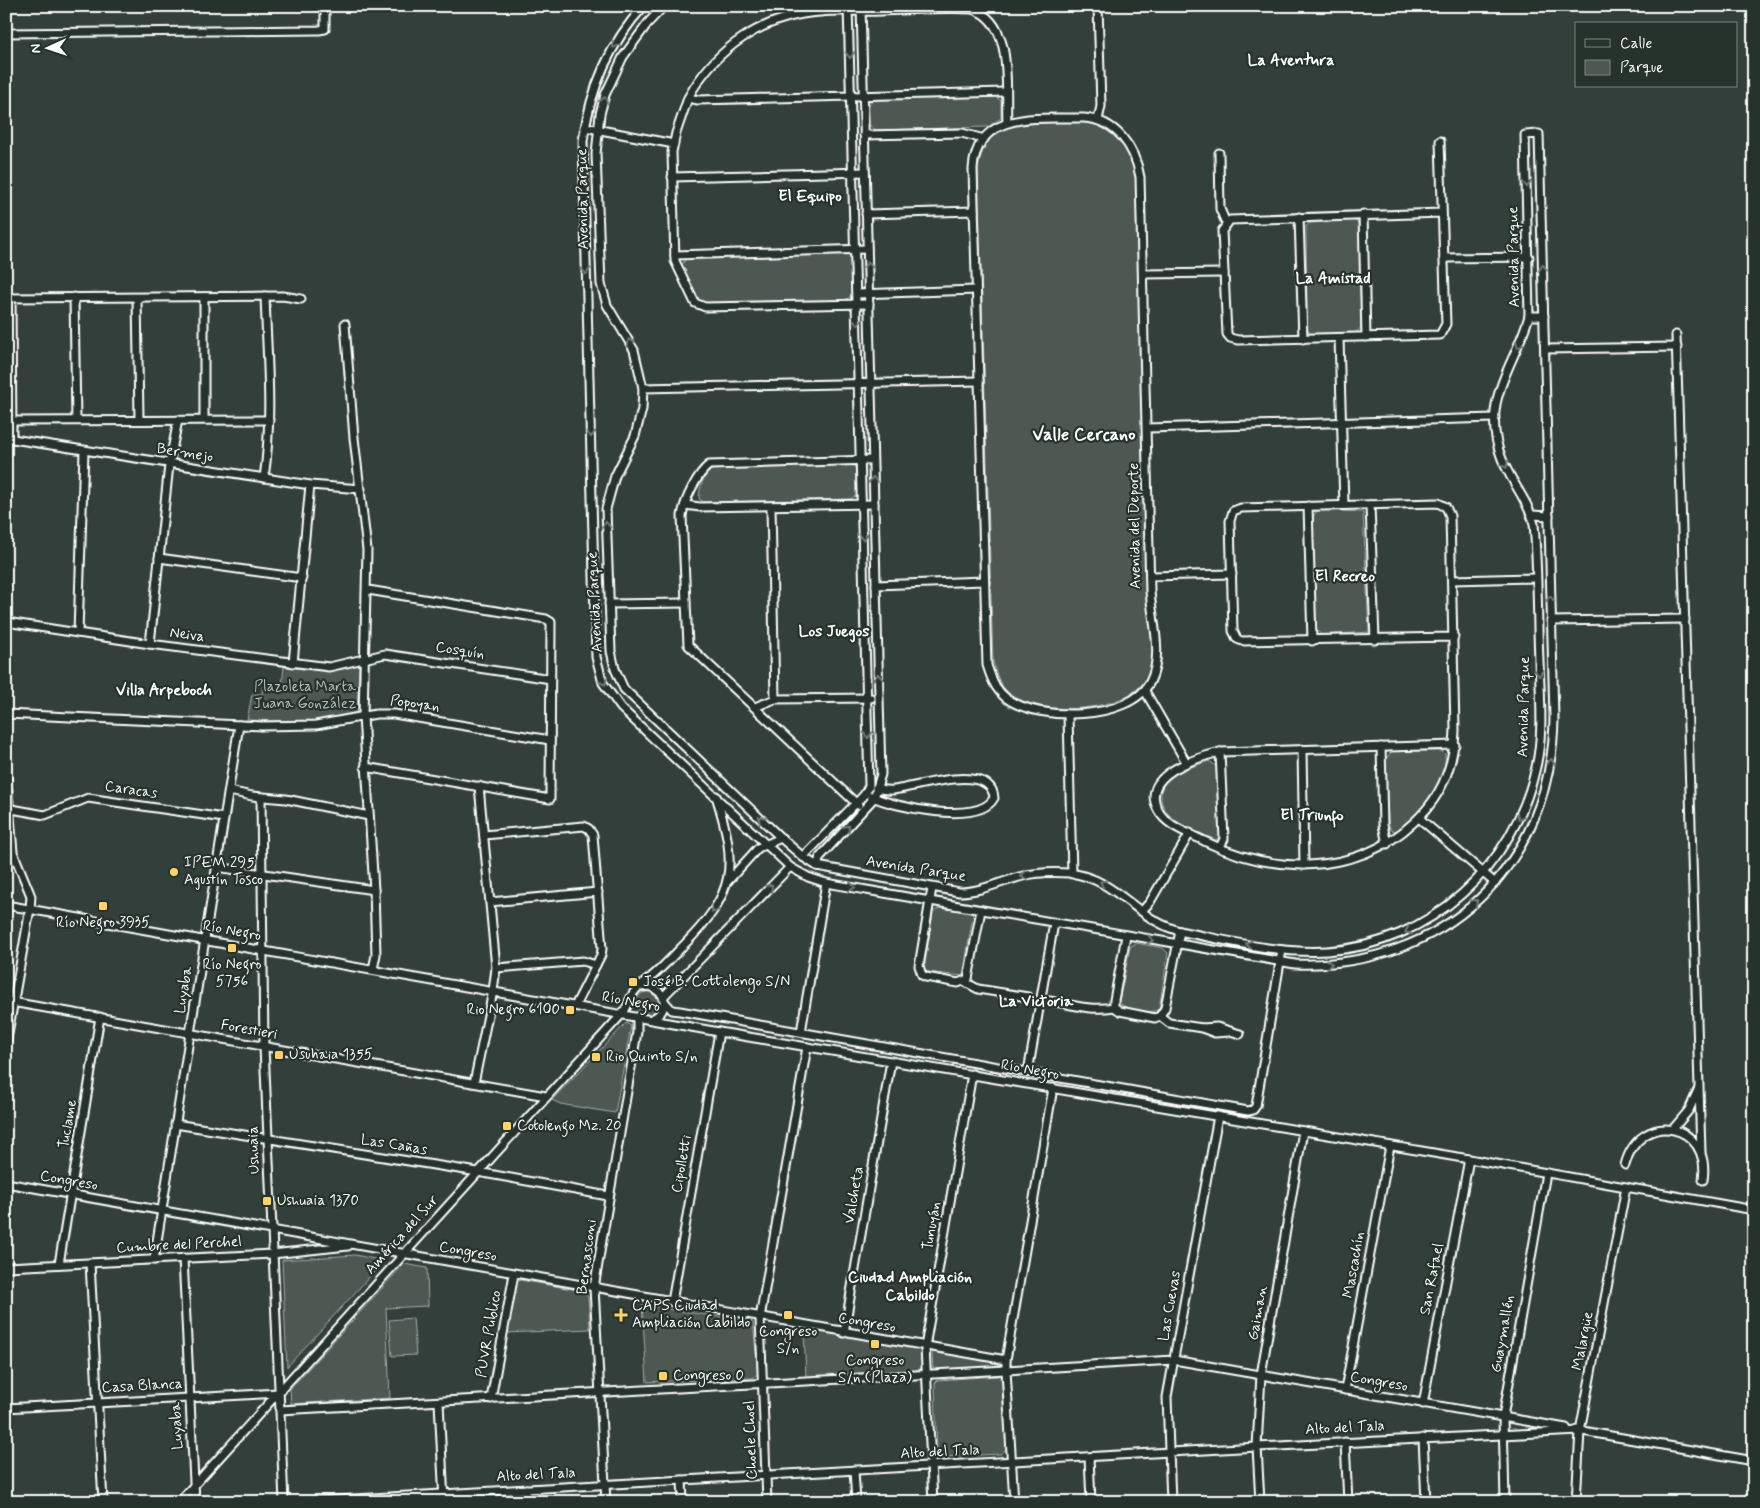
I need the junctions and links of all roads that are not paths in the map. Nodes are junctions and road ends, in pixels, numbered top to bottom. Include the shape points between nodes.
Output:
1 (325, 6) edge
2 (644, 6) edge
3 (664, 6) edge
4 (1098, 6) edge
5 (848, 9) edge
6 (861, 9) edge
7 (6, 33) edge
8 (1005, 92) junction
9 (863, 95) junction
10 (851, 96) junction
11 (688, 98) junction
12 (1098, 120) junction
13 (1007, 122) junction
14 (585, 127) junction
15 (598, 129) junction
16 (864, 135) junction
17 (984, 139) junction
18 (1440, 141) dead end
19 (674, 144) junction
20 (1219, 153) dead end
21 (853, 172) junction
22 (865, 172) junction
23 (672, 177) junction
24 (974, 211) junction
25 (1442, 212) junction
26 (866, 214) junction
27 (1363, 214) junction
28 (1299, 217) junction
29 (1226, 223) junction
30 (855, 249) junction
31 (867, 249) junction
32 (675, 255) junction
33 (1529, 257) junction
34 (1444, 258) junction
35 (1224, 273) junction
36 (1143, 274) junction
37 (976, 290) junction
38 (868, 293) junction
39 (857, 294) junction
40 (265, 296) junction
41 (74, 297) junction
42 (204, 297) junction
43 (8, 298) edge
44 (137, 298) junction
45 (301, 299) dead end
46 (869, 304) junction
47 (857, 305) junction
48 (1529, 316) junction
49 (1544, 316) junction
50 (345, 324) dead end
51 (1676, 335) dead end
52 (1366, 337) junction
53 (1339, 338) junction
54 (1303, 339) junction
55 (1676, 346) junction
56 (1545, 349) junction
57 (979, 380) junction
58 (871, 383) junction
59 (859, 384) junction
60 (643, 388) junction
61 (1495, 418) junction
62 (140, 419) junction
63 (204, 419) junction
64 (76, 420) junction
65 (178, 420) junction
66 (269, 420) junction
67 (12, 421) junction
68 (1341, 422) junction
69 (1147, 428) junction
70 (9, 438) edge
71 (84, 450) junction
72 (862, 460) junction
73 (872, 460) junction
74 (168, 464) junction
75 (264, 478) junction
76 (310, 485) junction
77 (361, 489) junction
78 (862, 504) junction
79 (874, 504) junction
80 (685, 505) junction
81 (1344, 505) junction
82 (1370, 505) junction
83 (771, 506) junction
84 (1308, 506) junction
85 (1532, 515) junction
86 (1549, 516) junction
87 (159, 558) junction
88 (1232, 574) junction
89 (1150, 576) junction
90 (302, 578) junction
91 (1536, 578) junction
92 (1452, 580) junction
93 (984, 581) junction
94 (876, 585) junction
95 (368, 590) junction
96 (686, 603) junction
97 (608, 604) junction
98 (1685, 619) junction
99 (1551, 621) junction
100 (6, 622) edge
101 (78, 633) junction
102 (1454, 637) junction
103 (1375, 640) junction
104 (1312, 641) junction
105 (150, 644) junction
106 (364, 658) junction
107 (293, 663) junction
108 (551, 679) junction
109 (1145, 691) junction
110 (866, 698) junction
111 (878, 698) junction
112 (775, 699) junction
113 (755, 707) junction
114 (6, 714) edge
115 (1068, 715) junction
116 (363, 716) junction
117 (239, 725) junction
118 (550, 740) junction
119 (1455, 745) junction
120 (1381, 747) junction
121 (1302, 749) junction
122 (1220, 752) junction
123 (1186, 762) junction
124 (365, 767) junction
125 (6, 769) edge
126 (711, 772) junction
127 (701, 782) junction
128 (480, 786) junction
129 (869, 786) junction
130 (879, 789) junction
131 (229, 791) junction
132 (866, 793) junction
133 (716, 796) junction
134 (261, 797) junction
135 (874, 798) junction
136 (856, 803) junction
137 (7, 808) edge
138 (863, 810) junction
139 (368, 816) junction
140 (224, 818) junction
141 (1419, 818) junction
142 (1190, 833) junction
143 (484, 835) junction
144 (781, 838) junction
145 (765, 844) junction
146 (1387, 844) junction
147 (1220, 847) junction
148 (803, 857) junction
149 (817, 866) junction
150 (1304, 866) junction
151 (216, 867) junction
152 (790, 867) junction
153 (260, 872) junction
154 (1072, 874) junction
155 (1484, 874) junction
156 (826, 883) junction
157 (1495, 883) junction
158 (725, 886) junction
159 (932, 888) junction
160 (374, 890) junction
161 (598, 892) junction
162 (490, 902) junction
163 (930, 902) junction
164 (6, 905) edge
165 (30, 909) junction
166 (981, 910) junction
167 (1142, 912) junction
168 (1054, 923) junction
169 (1180, 931) junction
170 (1126, 936) junction
171 (206, 940) junction
172 (1177, 944) junction
173 (261, 950) junction
174 (1282, 950) junction
175 (1280, 962) junction
176 (596, 964) junction
177 (496, 968) junction
178 (373, 969) junction
179 (965, 982) junction
180 (639, 986) junction
181 (493, 991) junction
182 (1028, 997) dead end
183 (664, 1000) junction
184 (1050, 1001) dead end
185 (10, 1002) edge
186 (630, 1003) junction
187 (575, 1006) junction
188 (1114, 1007) junction
189 (622, 1014) junction
190 (1160, 1016) junction
191 (637, 1017) junction
192 (100, 1018) junction
193 (652, 1019) junction
194 (719, 1032) junction
195 (801, 1032) junction
196 (190, 1034) junction
197 (1240, 1034) dead end
198 (6, 1045) edge
199 (807, 1046) junction
200 (264, 1047) junction
201 (891, 1061) junction
202 (1028, 1072) junction
203 (972, 1074) junction
204 (474, 1082) junction
205 (1699, 1086) junction
206 (1053, 1088) junction
207 (546, 1096) junction
208 (1218, 1116) junction
209 (175, 1124) junction
210 (1673, 1129) junction
211 (1303, 1131) junction
212 (268, 1139) junction
213 (1390, 1146) junction
214 (1701, 1152) junction
215 (1469, 1159) junction
216 (1625, 1164) dead end
217 (478, 1172) junction
218 (1546, 1173) junction
219 (1704, 1180) dead end
220 (6, 1183) edge
221 (1626, 1187) junction
222 (70, 1195) junction
223 (608, 1196) junction
224 (1754, 1210) edge
225 (161, 1211) junction
226 (271, 1230) junction
227 (352, 1245) junction
228 (272, 1254) junction
229 (403, 1254) junction
230 (183, 1258) junction
231 (154, 1260) junction
232 (90, 1263) junction
233 (58, 1264) junction
234 (6, 1267) edge
235 (514, 1274) junction
236 (594, 1288) junction
237 (672, 1302) junction
238 (760, 1318) junction
239 (844, 1333) junction
240 (925, 1347) junction
241 (1006, 1360) junction
242 (1174, 1360) junction
243 (1006, 1370) junction
244 (1261, 1375) junction
245 (926, 1376) junction
246 (762, 1384) junction
247 (1345, 1390) junction
248 (279, 1393) junction
249 (600, 1393) junction
250 (190, 1397) junction
251 (491, 1399) junction
252 (98, 1402) junction
253 (439, 1402) junction
254 (1423, 1404) junction
255 (6, 1408) edge
256 (280, 1410) junction
257 (1503, 1418) junction
258 (1580, 1431) junction
259 (1502, 1433) junction
260 (1423, 1438) junction
261 (1345, 1442) junction
262 (1257, 1447) junction
263 (1169, 1452) junction
264 (1089, 1457) junction
265 (1012, 1461) junction
266 (1754, 1461) edge
267 (931, 1466) junction
268 (854, 1470) junction
269 (766, 1475) junction
270 (682, 1480) junction
271 (605, 1484) junction
272 (194, 1485) junction
273 (526, 1489) junction
274 (444, 1494) junction
275 (360, 1501) edge
276 (102, 1502) edge
277 (179, 1502) edge
278 (195, 1502) edge
279 (284, 1502) edge
280 (302, 1502) edge
281 (444, 1502) edge
282 (526, 1502) edge
283 (606, 1502) edge
284 (683, 1502) edge
285 (768, 1502) edge
286 (856, 1502) edge
287 (933, 1502) edge
288 (1014, 1502) edge
289 (1091, 1502) edge
290 (1171, 1502) edge
291 (1260, 1502) edge
292 (1348, 1502) edge
293 (1426, 1502) edge
294 (1505, 1502) edge
295 (1576, 1502) edge

1 - 7 street via 326,26 319,30
2 -> 14 street, Avenida Parque via 607,57 592,94
15 -> 3 street, Avenida Parque via 605,95 623,57
4 - 12 street via 1101,106
5 - 6 street
5 -> 10 street
5 - 11 street via 809,13 760,27 733,44 714,62 702,74
6 - 8 street via 965,9 983,13 995,24 1002,38
6 - 9 street
8 - 9 street
8 - 13 street
9 - 10 street
9 - 16 street
10 - 11 street
10 - 21 street
11 - 19 street
12 - 13 street, Avenida del Deporte via 1024,119
12 - 36 street, Avenida del Deporte via 1124,139 1138,165
13 - 17 street, Avenida del Deporte
14 - 15 street
14 -> 127 street, Avenida Parque via 582,172 598,671 621,708
15 - 19 street
60 -> 15 street, Avenida Parque via 634,350 607,304 601,284
16 - 17 street via 962,133
16 - 22 street
17 - 24 street, Avenida del Deporte via 974,162
18 - 25 street
19 - 23 street
20 - 29 street via 1220,209
21 - 22 street
21 - 23 street
21 - 30 street
22 - 26 street
23 - 32 street
24 - 26 street
24 - 37 street, Avenida del Deporte
25 - 27 street
25 - 34 street
26 - 31 street
27 - 28 street
27 - 52 street
28 - 29 street via 1234,219
28 - 54 street
29 - 35 street via 1222,231
30 - 31 street
30 - 32 street
30 - 39 street
38 -> 31 street
32 - 47 street via 678,272 701,307
33 - 34 street
33 - 48 street, Avenida Parque
49 -> 33 street, Avenida Parque via 1538,134 1525,135
34 - 52 street via 1446,324 1443,332 1435,336
35 - 36 street
35 - 54 street via 1225,329 1230,338
36 - 69 street, Avenida del Deporte
37 - 38 street
37 - 57 street, Avenida del Deporte
38 - 39 street
38 - 46 street
39 - 47 street
40 - 42 street
40 - 45 street
40 - 66 street
41 - 43 street
41 - 44 street
41 - 64 street
42 - 44 street
42 - 63 street
43 - 67 street
44 - 62 street
46 - 47 street
46 - 58 street
47 -> 59 street
48 - 49 street
48 -> 61 street, Avenida Parque via 1497,392
49 - 56 street, Avenida Parque
50 - 77 street
51 - 55 street
52 - 53 street
53 - 54 street
53 - 68 street
55 - 56 street
55 - 98 street
56 - 86 street, Avenida Parque
57 - 58 street
57 - 93 street, Avenida del Deporte
58 - 59 street
58 - 73 street
59 - 60 street
59 - 72 street
97 -> 60 street, Avenida Parque via 607,501 615,476 635,436
61 - 68 street
61 -> 85 street, Avenida Parque via 1502,458
62 - 64 street
62 - 65 street
63 - 65 street
63 - 66 street
64 - 67 street
65 - 74 street
66 - 75 street via 269,450
67 - 70 street
68 - 69 street
68 - 81 street
69 - 89 street, Avenida del Deporte
70 - 71 street, Bermejo
71 - 74 street, Bermejo
71 - 101 street
72 - 73 street
72 - 78 street
72 - 80 street via 714,464 703,471
79 -> 73 street
74 - 75 street, Bermejo
74 - 87 street
75 - 76 street, Bermejo
76 - 77 street, Bermejo
76 - 90 street
77 - 95 street
78 - 79 street
78 - 83 street
78 -> 110 street
79 - 94 street
80 - 83 street
80 - 96 street via 682,516
81 - 82 street
81 - 84 street
82 - 92 street via 1438,503 1446,507 1450,516
82 - 103 street
83 - 112 street
84 - 88 street via 1241,508 1234,511 1230,520
84 - 104 street
85 - 86 street
85 - 91 street, Avenida Parque
99 -> 86 street, Avenida Parque
87 - 90 street
87 - 105 street
88 - 89 street
88 - 104 street via 1233,631 1237,639 1247,642
89 - 109 street, Avenida del Deporte via 1157,655
90 - 107 street
91 - 92 street
91 -> 155 street, Avenida Parque via 1540,723 1537,766 1516,826
92 - 102 street
93 - 94 street
93 - 115 street, Avenida del Deporte via 987,665 993,682 1014,702 1038,711
111 -> 94 street
95 - 106 street
95 - 108 street via 546,619 552,628
96 - 97 street
96 - 113 street via 688,644
97 - 126 street, Avenida Parque via 612,661 624,689
98 - 99 street
98 - 205 street
157 -> 99 street, Avenida Parque via 1527,836 1551,766 1554,718
100 - 101 street, Neiva
101 - 105 street, Neiva
102 - 103 street
102 - 119 street
103 - 104 street
105 - 107 street, Neiva
106 - 107 street, Neiva via 329,667
106 - 108 street, Cosquín via 385,654
106 - 116 street
108 - 118 street
109 - 115 street, Avenida del Deporte via 1120,704
109 - 123 street
110 - 111 street
110 - 112 street
110 -> 129 street
111 - 130 street
112 - 113 street
113 - 136 street
114 - 117 street, Popoyan
115 - 154 street
116 - 117 street, Popoyan via 316,726
116 - 118 street, Popoyan via 394,714
116 - 124 street
117 - 131 street, Luyaba
118 - 128 street via 550,799
119 - 120 street
119 - 141 street via 1444,782
120 - 121 street
120 - 146 street via 1383,825
121 - 122 street
121 - 150 street
122 - 123 street
122 - 147 street via 1224,838
123 - 142 street via 1161,780 1156,786 1154,799 1163,818
124 - 128 street
124 - 139 street
125 - 137 street
126 - 127 street
144 -> 126 street, Avenida Parque
127 - 133 street, Avenida Parque
128 - 143 street
129 - 130 street
129 - 132 street
130 - 135 street
130 - 135 street via 894,790 965,778 984,782 994,798 984,807 954,813
131 - 134 street
131 - 140 street, Luyaba
132 - 135 street
132 - 136 street
133 - 145 street, Avenida Parque
133 - 158 street via 730,846
134 - 139 street
134 - 153 street, Ushuaia
135 - 138 street
136 - 138 street
136 - 148 street
137 - 140 street, Caracas via 45,815 88,798
137 - 165 street via 13,852 31,896
149 -> 138 street via 820,858
139 - 160 street
140 - 151 street, Luyaba
141 - 146 street
141 - 155 street
142 - 147 street
142 - 167 street
143 - 161 street via 584,826 593,835
143 - 162 street
144 - 145 street
144 - 148 street, Avenida Parque
145 - 152 street, Avenida Parque
145 - 158 street via 749,857
146 - 150 street via 1344,862
147 - 150 street via 1259,860
148 - 149 street, Avenida Parque
149 - 159 street, Avenida Parque
151 - 153 street
151 - 171 street, Luyaba
152 - 156 street, Avenida Parque
183 -> 152 street
153 - 160 street
153 - 173 street, Ushuaia
154 -> 159 street, Avenida Parque via 1032,874 966,892
167 -> 154 street, Avenida Parque via 1107,885 1087,876
155 - 157 street
155 -> 174 street, Avenida Parque via 1432,919 1391,938 1343,950
156 -> 163 street, Avenida Parque
156 - 195 street
175 -> 157 street, Avenida Parque via 1348,963 1405,947 1429,936 1462,914
158 -> 180 street via 706,923
159 - 163 street
160 - 178 street via 376,955
161 - 162 street
161 - 176 street via 602,949
162 - 177 street
163 - 166 street, Avenida Parque
163 - 179 street via 920,971 926,977
164 - 165 street, Río Negro
165 - 171 street, Río Negro
165 - 185 street
166 - 168 street, Avenida Parque
166 - 179 street via 970,974
167 - 169 street, Avenida Parque via 1162,925
168 - 170 street, Avenida Parque
168 - 202 street
169 - 172 street
174 -> 169 street, Avenida Parque
170 -> 172 street, Avenida Parque
170 - 188 street
171 - 173 street, Río Negro
171 - 196 street, Luyaba
172 - 175 street, Avenida Parque
172 - 190 street via 1166,1008
173 - 178 street, Río Negro
173 - 200 street, Ushuaia
174 - 175 street
175 - 202 street, Río Negro via 1256,1106 1252,1110
176 - 177 street via 583,961
176 - 187 street
177 - 181 street
178 - 181 street, Río Negro
179 - 182 street via 978,989
180 - 183 street via 659,990
180 - 186 street
181 - 187 street, Río Negro
181 - 204 street
183 - 193 street via 663,1010
183 - 195 street, Río Negro via 672,1010
184 - 188 street via 1100,1010
185 - 192 street, Forestieri
185 - 198 street
186 - 189 street, América del Sur
186 - 191 street
187 - 189 street, Río Negro
188 - 190 street via 1155,1018
189 - 191 street, Río Negro
189 - 207 street, América del Sur
190 - 197 street via 1169,1023 1217,1027
191 - 193 street, Río Negro
191 - 223 street, Bernasconi
192 - 196 street, Forestieri
192 - 222 street, Tuclame
193 - 194 street, Río Negro
194 - 199 street, Río Negro
194 - 237 street, Cipolletti
195 - 202 street, Río Negro
196 - 200 street, Forestieri
196 - 209 street, Luyaba
199 - 201 street, Río Negro
199 - 238 street, Choele Choel
200 - 204 street, Forestieri
200 - 212 street, Ushuaia
201 - 203 street, Río Negro
201 - 239 street, Valcheta
203 - 206 street, Río Negro
203 - 240 street, Tunuyán
204 - 207 street, Forestieri
205 - 210 street via 1689,1110
205 - 214 street
206 - 208 street, Río Negro
206 - 241 street
207 - 217 street, América del Sur
208 - 211 street, Río Negro
208 - 242 street, Las Cuevas
209 - 212 street, Las Cañas
209 - 225 street, Luyaba
210 - 214 street via 1686,1134
210 - 216 street via 1647,1133 1636,1141
211 - 213 street, Río Negro
211 - 244 street, Gaiman
212 - 217 street, Las Cañas
212 - 226 street, Ushuaia
213 - 215 street, Río Negro
213 - 247 street, Mascachín
214 - 219 street
215 - 218 street, Río Negro
215 - 254 street, San Rafael
217 - 223 street, Las Cañas
217 - 229 street, América del Sur
218 - 221 street, Río Negro
218 - 257 street, Guaymallén
220 - 222 street, Congreso
221 - 224 street, Río Negro
221 - 258 street, Malargüe
222 - 225 street, Congreso
222 - 233 street, Tuclame
223 - 236 street, Bernasconi
225 - 226 street, Congreso
225 - 231 street, Luyaba
226 - 227 street, Congreso
226 - 228 street, Ushuaia
227 - 228 street, Cumbre del Perchel
227 - 229 street, Congreso
228 - 230 street, Cumbre del Perchel
228 - 248 street, Ushuaia
229 - 235 street, Congreso
229 - 248 street, América del Sur
230 - 231 street, Cumbre del Perchel
230 - 250 street, Luyaba
231 - 232 street, Cumbre del Perchel
232 - 233 street, Cumbre del Perchel
232 - 252 street
233 - 234 street, Cumbre del Perchel
235 - 236 street, Congreso
235 - 251 street, PUVR Publico
236 - 237 street, Congreso
236 - 249 street, Bernasconi
237 - 238 street, Congreso
238 - 239 street, Congreso
238 - 246 street, Choele Choel
239 - 240 street, Congreso
240 - 241 street, Congreso
240 - 245 street, Tunuyán
241 - 243 street
242 - 243 street, Congreso
242 - 244 street, Congreso
242 - 263 street, Las Cuevas via 1166,1404
243 - 245 street, Congreso
243 - 265 street
244 - 247 street, Congreso
244 - 262 street, Gaiman
245 - 246 street, Congreso
245 - 267 street, Tunuyán
246 - 249 street, Congreso
246 - 269 street, Choele Choel
247 - 254 street, Congreso
248 - 250 street, Casa Blanca
248 - 256 street, Ushuaia
248 - 272 street, América del Sur
249 - 251 street, Congreso
249 - 271 street, Bernasconi
250 - 252 street, Casa Blanca
250 - 272 street, Luyaba
251 - 253 street, Congreso
252 - 255 street, Casa Blanca
252 - 276 street
253 - 256 street, Congreso
253 - 274 street
254 - 257 street, Congreso
256 - 279 street, Ushuaia
257 - 258 street, Congreso
257 - 259 street, Guaymallén
258 - 259 street, Alto del Tala
258 - 266 street, Congreso
258 - 295 street, Malargüe
259 - 260 street, Alto del Tala
259 - 294 street, Guaymallén
260 - 261 street, Alto del Tala
260 - 293 street
261 - 262 street, Alto del Tala
261 - 292 street
262 - 263 street, Alto del Tala
262 - 291 street, Gaiman
263 - 264 street, Alto del Tala
263 - 290 street, Las Cuevas
264 - 265 street, Alto del Tala
264 - 289 street
265 - 267 street, Alto del Tala
265 - 288 street
267 - 268 street, Alto del Tala
267 - 287 street, Tunuyán
268 - 269 street, Alto del Tala
268 - 286 street
269 - 270 street, Alto del Tala
269 - 285 street, Choele Choel
270 - 271 street, Alto del Tala
270 - 284 street
271 - 273 street, Alto del Tala
271 - 283 street, Bernasconi
272 - 277 street, América del Sur
272 - 278 street, Luyaba
273 - 274 street, Alto del Tala
273 - 282 street
274 - 275 street, Alto del Tala
274 - 281 street
275 - 280 street, Alto del Tala

